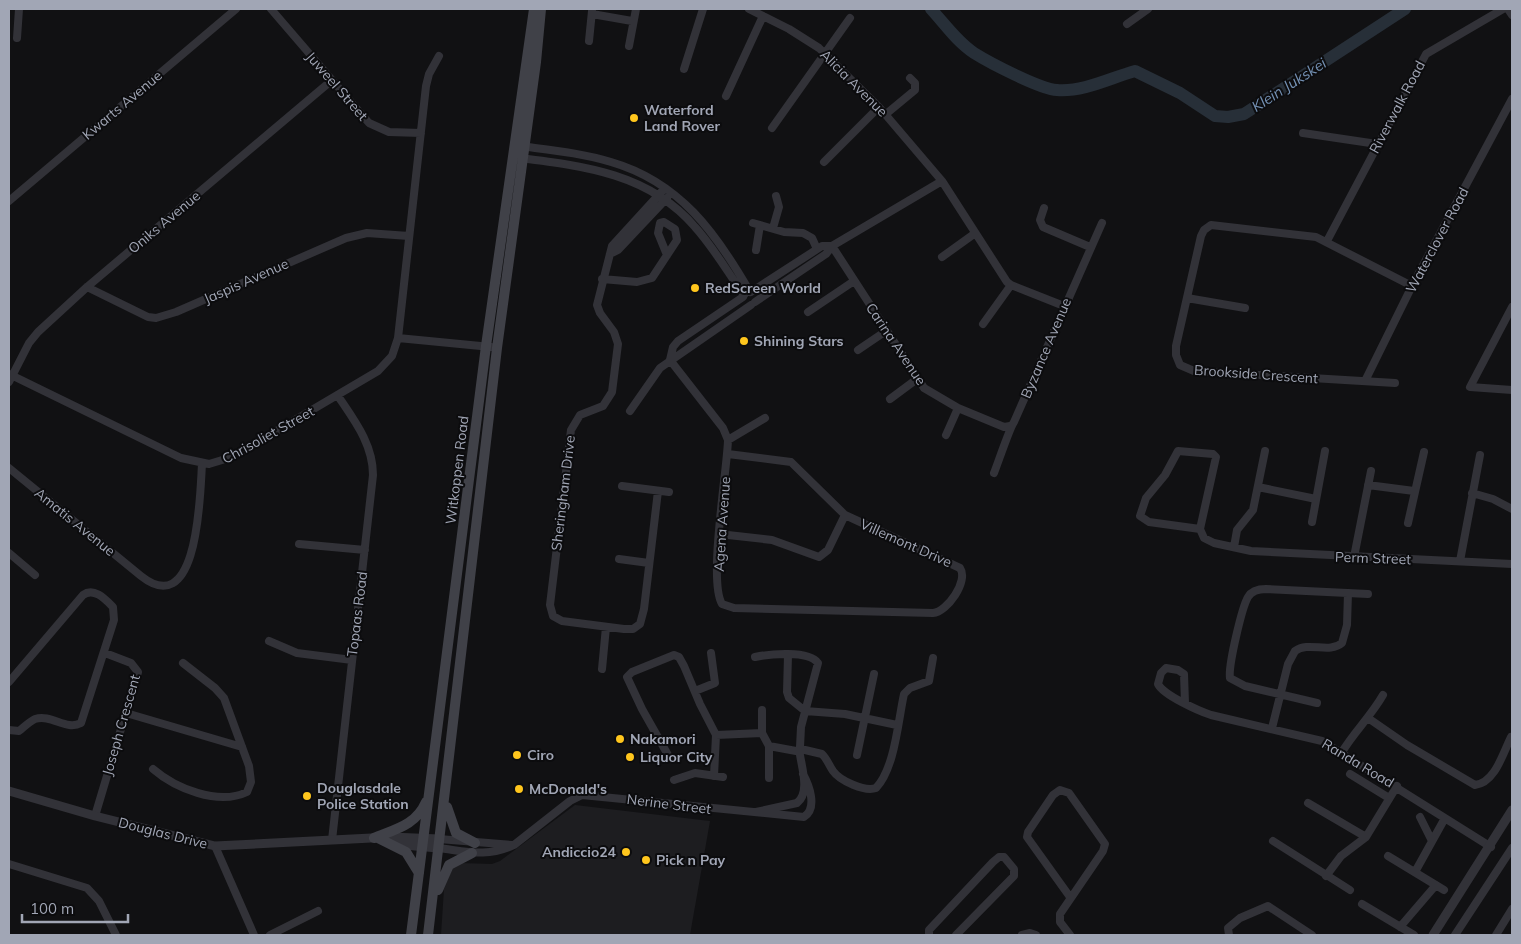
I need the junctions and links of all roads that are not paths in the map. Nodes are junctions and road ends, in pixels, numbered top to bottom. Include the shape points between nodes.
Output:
1 (19, 9) edge
2 (236, 9) edge
3 (270, 9) edge
4 (534, 9) edge
5 (540, 9) edge
6 (636, 9) edge
7 (703, 9) edge
8 (1148, 9) edge
9 (1503, 9) edge
10 (1508, 9) edge
11 (592, 11) edge
12 (756, 11) edge
13 (1512, 15) edge
14 (850, 18) dead end
15 (632, 21) junction
16 (1128, 24) dead end
17 (17, 38) dead end
18 (588, 40) dead end
19 (629, 46) dead end
20 (826, 53) junction
21 (439, 56) dead end
22 (684, 69) dead end
23 (910, 78) dead end
24 (332, 81) junction
25 (726, 96) dead end
26 (1512, 100) edge
27 (879, 107) junction
28 (886, 114) junction
29 (772, 128) dead end
30 (421, 133) junction
31 (1303, 133) dead end
32 (1376, 144) junction
33 (512, 145) junction
34 (524, 147) junction
35 (511, 156) junction
36 (522, 158) junction
37 (824, 162) dead end
38 (942, 181) junction
39 (665, 188) junction
40 (672, 192) junction
41 (776, 196) dead end
42 (662, 197) junction
43 (9, 201) edge
44 (1044, 208) dead end
45 (1102, 223) dead end
46 (773, 228) junction
47 (974, 234) junction
48 (409, 236) junction
49 (1327, 241) junction
50 (722, 246) junction
51 (832, 246) junction
52 (1090, 247) junction
53 (817, 249) junction
54 (756, 250) dead end
55 (714, 251) junction
56 (667, 255) dead end
57 (942, 257) dead end
58 (787, 268) junction
59 (792, 277) junction
60 (602, 279) junction
61 (854, 281) junction
62 (1011, 285) junction
63 (1412, 286) junction
64 (87, 287) junction
65 (747, 294) junction
66 (1187, 298) junction
67 (753, 303) junction
68 (1064, 306) junction
69 (1512, 307) edge
70 (1245, 308) dead end
71 (808, 312) dead end
72 (712, 317) junction
73 (983, 324) dead end
74 (719, 326) junction
75 (886, 331) junction
76 (398, 338) junction
77 (486, 346) junction
78 (498, 348) junction
79 (858, 350) dead end
80 (670, 360) junction
81 (10, 377) edge
82 (917, 380) junction
83 (1365, 381) junction
84 (1396, 383) dead end
85 (1512, 390) edge
86 (338, 396) junction
87 (890, 399) dead end
88 (958, 408) junction
89 (630, 411) dead end
90 (765, 418) dead end
91 (1010, 426) junction
92 (946, 435) dead end
93 (728, 440) junction
94 (1325, 451) dead end
95 (1265, 452) dead end
96 (1424, 452) dead end
97 (728, 454) junction
98 (1480, 455) dead end
99 (202, 464) junction
100 (9, 468) edge
101 (1370, 471) dead end
102 (994, 473) dead end
103 (622, 486) dead end
104 (1368, 486) junction
105 (1258, 487) junction
106 (658, 491) junction
107 (1414, 491) junction
108 (669, 492) dead end
109 (1472, 493) junction
110 (1316, 499) junction
111 (1512, 509) edge
112 (846, 514) junction
113 (1312, 522) dead end
114 (1408, 523) dead end
115 (1200, 529) junction
116 (719, 534) junction
117 (300, 544) dead end
118 (1234, 548) junction
119 (365, 550) junction
120 (9, 553) edge
121 (1354, 557) junction
122 (619, 559) dead end
123 (1460, 562) junction
124 (649, 563) junction
125 (1512, 564) edge
126 (35, 575) dead end
127 (1348, 593) junction
128 (1368, 594) dead end
129 (725, 606) joint
130 (606, 627) junction
131 (269, 640) dead end
132 (105, 652) junction
133 (711, 653) dead end
134 (788, 655) junction
135 (755, 657) dead end
136 (933, 658) dead end
137 (352, 660) junction
138 (183, 663) dead end
139 (602, 669) dead end
140 (874, 674) dead end
141 (9, 682) edge
142 (694, 691) junction
143 (1281, 694) junction
144 (1383, 695) dead end
145 (1185, 703) junction
146 (1316, 703) dead end
147 (762, 710) dead end
148 (805, 711) junction
149 (126, 714) junction
150 (1368, 718) junction
151 (863, 719) junction
152 (897, 725) junction
153 (1272, 728) junction
154 (9, 730) edge
155 (762, 733) junction
156 (716, 735) junction
157 (1511, 737) edge
158 (769, 746) junction
159 (242, 747) junction
160 (800, 750) junction
161 (1342, 752) junction
162 (668, 755) dead end
163 (857, 755) dead end
164 (153, 768) dead end
165 (803, 774) junction
166 (1350, 774) dead end
167 (769, 778) dead end
168 (674, 780) dead end
169 (1397, 786) junction
170 (430, 790) junction
171 (9, 791) edge
172 (1389, 798) junction
173 (801, 799) junction
174 (445, 802) junction
175 (1308, 803) dead end
176 (812, 804) junction
177 (1512, 812) edge
178 (752, 813) junction
179 (95, 816) junction
180 (1420, 817) dead end
181 (1446, 818) junction
182 (1366, 836) junction
183 (378, 838) junction
184 (332, 840) junction
185 (1273, 841) dead end
186 (1432, 841) junction
187 (423, 842) junction
188 (438, 844) junction
189 (214, 846) junction
190 (1490, 846) junction
191 (474, 848) junction
192 (1512, 848) edge
193 (1388, 856) dead end
194 (9, 864) edge
195 (1415, 872) junction
196 (419, 874) junction
197 (1326, 876) junction
198 (1436, 885) junction
199 (1350, 890) dead end
200 (1444, 890) dead end
201 (1070, 897) junction
202 (1362, 904) dead end
203 (1512, 909) edge
204 (318, 911) dead end
205 (430, 918) junction
206 (1400, 927) junction
207 (116, 935) edge
208 (254, 935) edge
209 (270, 935) edge
210 (412, 935) edge
211 (428, 935) edge
212 (929, 935) edge
213 (956, 935) edge
214 (1022, 935) edge
215 (1036, 935) edge
216 (1070, 935) edge
217 (1228, 935) edge
218 (1312, 935) edge
219 (1414, 935) edge
220 (1433, 935) edge
221 (1455, 935) edge
222 (1496, 935) edge

1 - 17 street
2 - 43 street, Kwarts Avenue
3 - 24 street, Juweel Street
4 - 33 main road, Witkoppen Road
5 - 34 main road, Witkoppen Road
6 - 15 street
7 - 22 street
8 - 16 street
9 - 32 street, Riverwalk Road via 1426,54
10 - 13 street
11 - 15 street
11 - 18 street
12 - 20 street, Alicia Avenue
12 - 25 street
14 - 20 street
15 - 19 street
20 - 27 street, Alicia Avenue
20 - 29 street
21 - 30 street, Chrisoliet Street via 428,77
23 - 28 street via 915,83 915,90
24 - 30 street, Juweel Street via 372,126 389,132
24 - 64 street, Oniks Avenue
26 - 63 street, Waterclover Road
27 - 28 street, Alicia Avenue
27 - 37 street
28 - 38 street, Alicia Avenue
30 - 48 street, Chrisoliet Street
31 - 32 street
32 - 49 street, Riverwalk Road
33 - 34 street
33 - 35 main road, Witkoppen Road
34 - 36 main road, Witkoppen Road
34 - 39 street via 612,162
35 - 36 street
35 - 77 main road, Witkoppen Road
36 - 42 street via 607,172 634,181
36 - 78 main road, Witkoppen Road
38 - 47 street, Alicia Avenue
38 - 51 street
39 - 40 street
39 - 42 street, Sheringham Drive
40 - 42 street, Sheringham Drive
40 - 50 street via 700,218
41 - 46 street via 778,207
42 - 55 street via 694,226
42 - 60 street, Sheringham Drive via 612,246
44 - 52 street via 1040,220 1043,227
45 - 52 street, Byzance Avenue
46 - 53 street via 806,234
46 - 54 street via 756,224
47 - 57 street
47 - 62 street, Alicia Avenue via 1002,277
48 - 64 street, Jaspis Avenue via 367,232 346,238 156,318
48 - 76 street, Chrisoliet Street
49 - 63 street, Brookside Crescent
49 - 66 street, Brookside Crescent via 1297,234 1209,226 1200,236
50 - 55 street
50 - 65 street
51 - 53 street
51 - 59 street via 826,254
51 - 61 street, Carina Avenue
52 - 68 street, Byzance Avenue
53 - 58 street
55 - 65 street
56 - 60 street via 647,281
58 - 59 street
58 - 65 street
59 - 67 street
60 - 130 street, Sheringham Drive via 597,305 618,344 614,386 606,403 580,415 571,430 550,605 556,619
61 - 71 street
61 - 75 street, Carina Avenue
62 - 68 street
62 - 73 street
63 - 83 street, Waterclover Road
64 - 81 street, Oniks Avenue via 34,336
65 - 67 street via 756,297
65 - 72 street
66 - 70 street
66 - 83 street, Brookside Crescent via 1176,351 1178,361 1187,370
67 - 74 street
68 - 91 street, Byzance Avenue
69 - 85 street via 1470,387
72 - 74 street
72 - 80 street via 678,341
74 - 80 street
75 - 79 street
75 - 82 street, Carina Avenue
76 - 77 street
76 - 86 street, Chrisoliet Street via 388,362
77 - 78 street
77 - 170 main road, Witkoppen Road
78 - 174 main road, Witkoppen Road
80 - 89 street via 660,368
80 - 93 street, Agena Avenue via 723,428
81 - 99 street, Chrisoliet Street via 181,458
82 - 87 street
82 - 88 street, Carina Avenue via 934,396
83 - 84 street, Brookside Crescent
86 - 99 street, Chrisoliet Street via 232,457
86 - 119 street, Topaas Road via 365,440 372,458 373,484
88 - 91 street, Carina Avenue via 1004,427
88 - 92 street
90 - 93 street
91 - 102 street, Byzance Avenue via 1008,441
93 - 97 street, Agena Avenue
94 - 110 street
95 - 105 street
96 - 107 street
97 - 112 street, Villemont Drive via 791,462
97 - 116 street, Agena Avenue
98 - 109 street
99 - 100 street, Amatis Avenue via 194,547 186,567 167,586 155,586 141,576
101 - 104 street
103 - 106 street
104 - 107 street
104 - 121 street
105 - 110 street
105 - 118 street via 1253,510 1237,530
106 - 108 street
106 - 124 street, Sheringham Drive
107 - 114 street
109 - 111 street
109 - 123 street
110 - 113 street
112 - 116 street via 828,550 819,557 772,540
112 - 129 street, Villemont Drive via 960,568 961,581 946,608 938,613 925,614
115 - 115 street via 1149,522 1140,516 1146,498 1165,475 1178,451 1216,457
115 - 118 street, Perm Street via 1208,540
116 - 129 street, Agena Avenue via 718,592 719,600
117 - 119 street
118 - 121 street, Perm Street
119 - 137 street, Topaas Road
120 - 126 street
121 - 123 street, Perm Street
122 - 124 street
123 - 125 street, Perm Street
124 - 130 street, Sheringham Drive via 642,622 630,629
127 - 128 street
127 - 143 street via 1347,626 1342,643 1335,647 1306,646 1295,651 1288,664
127 - 143 street via 1258,589 1248,597 1230,665 1230,678 1245,686
130 - 139 street
131 - 137 street via 297,653
132 - 141 street via 115,610 96,593 87,592
132 - 149 street, Joseph Crescent via 137,669
132 - 154 street via 82,723 67,725 46,718 30,722 19,731
133 - 142 street via 716,683
134 - 135 street
134 - 148 street via 788,695
134 - 148 street via 808,656 818,663
136 - 152 street via 929,680 904,694
137 - 184 street, Topaas Road
138 - 159 street via 222,695
140 - 151 street
142 - 156 street
142 - 162 street via 681,660 674,655 627,677
143 - 146 street
143 - 153 street
144 - 150 street
145 - 145 street, Randa Road via 1159,687 1161,673 1166,668 1184,674
145 - 153 street, Randa Road via 1211,715
147 - 155 street
148 - 151 street via 839,713
148 - 160 street
149 - 159 street
149 - 179 street, Joseph Crescent
150 - 157 street via 1475,785 1485,782 1492,774
150 - 161 street
151 - 152 street
151 - 163 street
152 - 160 street via 887,770 874,789 842,778 832,770 822,754
153 - 161 street, Randa Road via 1314,738
155 - 156 street
155 - 158 street
156 - 168 street via 719,777 695,773
158 - 160 street
158 - 167 street
159 - 164 street via 251,782 247,792 236,796 210,796 192,790 166,779
160 - 165 street
161 - 169 street, Randa Road
165 - 173 street via 804,794
165 - 176 street
166 - 172 street
169 - 172 street
169 - 181 street, Randa Road
170 - 183 main road via 421,813 412,823
170 - 187 main road, Witkoppen Road
171 - 179 street, Douglas Drive
172 - 182 street
173 - 176 street
173 - 178 street, Nerine Street via 797,803
174 - 188 main road, Witkoppen Road
174 - 191 main road via 450,823
175 - 182 street
176 - 178 street, Nerine Street via 809,814 804,817
177 - 190 street
178 - 191 street, Nerine Street via 582,795 514,846 496,852
179 - 189 street, Douglas Drive
180 - 186 street
181 - 186 street
181 - 190 street, Randa Road
182 - 197 street via 1341,856
183 - 184 street, Douglas Drive
183 - 187 street, Douglas Drive via 404,845
183 - 196 main road via 406,852
184 - 189 street, Douglas Drive
185 - 197 street
186 - 195 street
187 - 188 street, Douglas Drive
187 - 196 main road, Witkoppen Road
188 - 191 street, Nerine Street
188 - 205 main road, Witkoppen Road
189 - 208 street
190 - 220 street
191 - 205 main road via 446,869
192 - 221 street
193 - 195 street
194 - 207 street via 87,888 99,901
195 - 198 street
196 - 210 main road, Witkoppen Road
197 - 199 street
198 - 200 street
198 - 206 street
201 - 201 street via 1105,844 1069,793 1060,790 1053,795 1027,837
201 - 216 street via 1059,916
202 - 206 street
203 - 222 street
204 - 209 street
205 - 211 main road, Witkoppen Road
206 - 219 street
212 - 213 street via 929,930 943,914 993,862 1004,857 1014,869 1014,876
214 - 215 street via 1030,932
217 - 218 street via 1230,925 1236,920 1268,906

